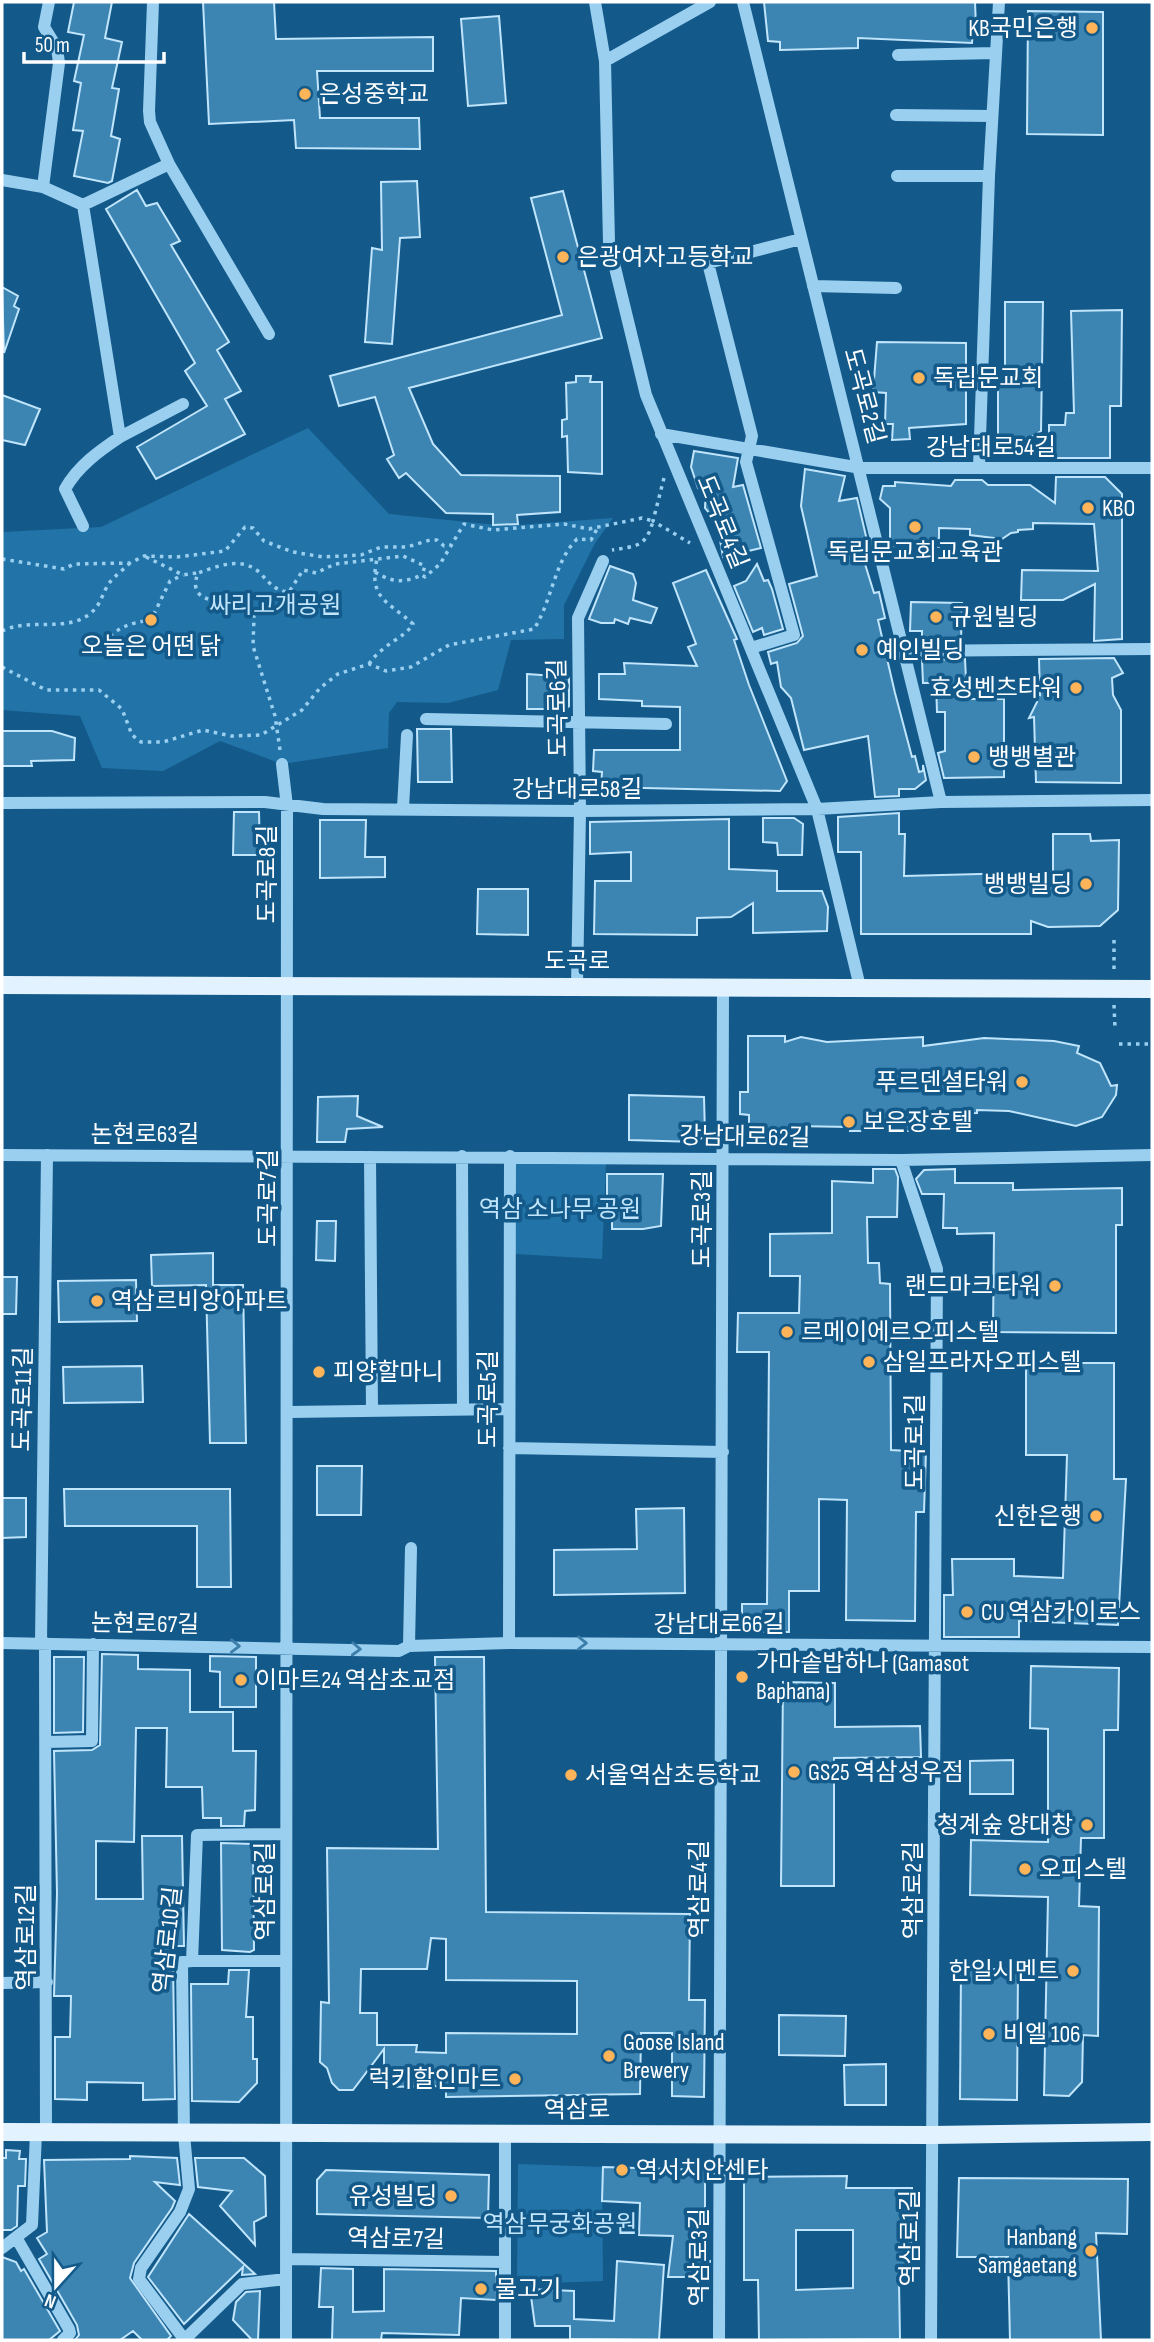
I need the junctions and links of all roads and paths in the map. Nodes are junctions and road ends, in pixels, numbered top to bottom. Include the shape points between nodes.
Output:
1 (49, 2) edge
2 (153, 2) edge
3 (595, 2) edge
4 (710, 2) edge
5 (743, 2) edge
6 (999, 2) edge
7 (996, 53) junction
8 (898, 55) dead end
9 (605, 61) junction
10 (896, 115) dead end
11 (991, 116) junction
12 (169, 164) junction
13 (897, 176) dead end
14 (989, 176) junction
15 (2, 180) edge
16 (43, 187) junction
17 (83, 205) junction
18 (801, 239) junction
19 (813, 286) junction
20 (896, 288) dead end
21 (269, 334) dead end
22 (183, 404) dead end
23 (662, 434) junction
24 (120, 437) junction
25 (748, 450) junction
26 (670, 452) junction
27 (979, 467) junction
28 (861, 468) junction
29 (1152, 468) edge
30 (653, 521) junction
31 (598, 525) junction
32 (83, 526) dead end
33 (451, 545) junction
34 (144, 556) junction
35 (714, 558) junction
36 (2, 559) edge
37 (377, 559) junction
38 (603, 561) joint
39 (130, 563) junction
40 (374, 571) junction
41 (198, 573) junction
42 (183, 575) junction
43 (422, 575) junction
44 (2, 631) edge
45 (104, 642) dead end
46 (751, 648) junction
47 (1152, 649) edge
48 (905, 651) junction
49 (369, 664) junction
50 (2, 667) edge
51 (426, 719) dead end
52 (579, 724) junction
53 (666, 724) dead end
54 (276, 727) junction
55 (407, 735) dead end
56 (282, 764) joint
57 (1152, 800) edge
58 (941, 802) junction
59 (2, 803) edge
60 (287, 806) junction
61 (403, 808) junction
62 (817, 809) junction
63 (580, 811) junction
64 (288, 984) junction
65 (2, 985) edge
66 (577, 985) junction
67 (723, 987) junction
68 (860, 987) junction
69 (1152, 989) edge
70 (1119, 1044) dead end
71 (1152, 1044) edge
72 (47, 1154) junction
73 (2, 1155) edge
74 (289, 1155) junction
75 (1152, 1155) edge
76 (462, 1156) junction
77 (510, 1156) junction
78 (370, 1157) junction
79 (723, 1158) junction
80 (901, 1160) junction
81 (507, 1409) junction
82 (463, 1410) junction
83 (372, 1411) junction
84 (289, 1412) junction
85 (509, 1447) junction
86 (723, 1452) junction
87 (411, 1548) dead end
88 (2, 1643) edge
89 (43, 1643) junction
90 (509, 1643) junction
91 (93, 1644) junction
92 (719, 1645) junction
93 (408, 1646) junction
94 (935, 1646) junction
95 (288, 1647) junction
96 (1152, 1647) edge
97 (47, 1742) junction
98 (286, 1834) junction
99 (192, 1961) junction
100 (285, 1961) junction
101 (47, 1982) junction
102 (2, 1983) edge
103 (2, 2132) edge
104 (1152, 2132) edge
105 (41, 2133) junction
106 (720, 2133) junction
107 (184, 2134) junction
108 (288, 2135) junction
109 (505, 2135) junction
110 (932, 2135) junction
111 (17, 2239) junction
112 (2, 2248) edge
113 (286, 2259) junction
114 (505, 2262) junction
115 (286, 2279) junction
116 (63, 2340) edge
117 (184, 2340) edge
118 (286, 2340) edge
119 (505, 2340) edge
120 (719, 2340) edge
121 (931, 2340) edge

1 - 16 street via 44,27 57,48 59,63
2 - 12 street via 150,122
3 - 9 street, 도곡로4길
4 - 9 street
5 - 18 street, 도곡로2길
6 - 7 street
7 - 8 street
7 - 11 street
9 - 23 street, 도곡로4길 via 609,243 646,395
10 - 11 street
11 - 14 street
12 - 17 street
12 - 21 street
13 - 14 street
14 - 27 street
15 - 16 street
16 - 17 street
17 - 24 street
18 - 19 street, 도곡로2길
18 - 25 street via 708,263 752,436
19 - 20 street
19 - 28 street, 도곡로2길
22 - 24 street
23 - 25 street, 강남대로54길
23 - 26 street, 도곡로4길
24 - 32 street via 94,455 65,489
25 - 28 street, 강남대로54길
25 - 46 street via 747,462 794,635
26 - 30 path
26 - 35 street, 도곡로4길
27 - 28 street, 강남대로54길
27 - 29 street, 강남대로54길
28 - 48 street, 도곡로2길
30 - 31 path via 642,518
30 - 35 path
30 - 38 path via 649,538 637,546 607,551
31 - 33 path via 589,529 564,524 493,530 464,524
31 - 49 path via 591,540 577,539 565,551 544,614 534,629 449,645 411,667 386,671
33 - 34 path via 430,540 407,547 381,547 361,555 323,556 293,552 264,541 253,528 245,527 225,551
33 - 43 path via 432,574
34 - 39 path
34 - 42 path
35 - 46 street, 도곡로4길
36 - 39 path via 64,569 74,564
37 - 40 path
37 - 41 path via 326,566 316,573 303,570 289,592 273,587 260,573 240,564 230,562
37 - 43 path via 410,558 425,566
38 - 52 street, 도곡로6길 via 578,618
39 - 44 path via 109,583 94,611 83,618 68,623 28,622
40 - 43 path via 387,580 404,583
40 - 49 path via 376,591 387,606 413,624
41 - 42 path
41 - 54 path via 196,584 208,602 243,606 254,617 253,646
42 - 45 path via 170,581 151,620 115,630
46 - 62 street, 도곡로4길
47 - 48 street
48 - 58 street, 도곡로2길
49 - 54 path via 338,674 310,703
50 - 54 path via 46,690 99,690 121,709 132,734 152,744 193,731 261,735
51 - 52 street
52 - 53 street
52 - 63 street, 도곡로6길
54 - 56 path
55 - 61 street
56 - 60 street, 도곡로8길
57 - 58 street, 강남대로58길
58 - 62 street, 강남대로58길
59 - 60 street, 강남대로58길 via 265,802
60 - 61 street, 강남대로58길
60 - 64 street, 도곡로8길
61 - 63 street, 강남대로58길
62 - 63 street, 강남대로58길
62 - 68 street, 도곡로4길
63 - 66 street, 도곡로6길
64 - 65 main road, 도곡로
64 - 66 main road, 도곡로
64 - 74 street, 도곡로7길
66 - 67 main road, 도곡로
67 - 68 main road, 도곡로
67 - 79 street, 도곡로3길
68 - 69 main road, 도곡로
70 - 71 path
72 - 73 street, 논현로63길
72 - 74 street, 논현로63길
72 - 89 street, 도곡로11길
74 - 78 street, 강남대로62길
74 - 84 street, 도곡로7길
75 - 80 street, 강남대로62길
76 - 77 street, 강남대로62길
76 - 78 street, 강남대로62길
76 - 82 street
77 - 79 street, 강남대로62길
77 - 81 street, 도곡로5길
78 - 83 street
79 - 80 street, 강남대로62길
79 - 86 street, 도곡로3길
80 - 94 street, 도곡로1길 via 937,1269
81 - 82 street
81 - 85 street, 도곡로5길
82 - 83 street
83 - 84 street
84 - 95 street, 도곡로7길
85 - 86 street
85 - 90 street, 도곡로5길
86 - 92 street, 도곡로3길
87 - 93 street
88 - 89 street, 논현로67길
89 - 91 street, 논현로67길
89 - 97 street, 역삼로12길
90 -> 92 street, 강남대로66길
90 - 93 street, 강남대로66길
91 -> 95 street, 논현로67길
91 - 97 street via 92,1741
92 - 94 street, 강남대로66길
92 - 106 street, 역삼로4길
95 -> 93 street, 강남대로66길 via 399,1651
94 - 96 street, 강남대로66길
94 - 110 street, 역삼로2길
95 - 98 street, 역삼로8길
97 - 101 street, 역삼로12길
98 - 99 street, 역삼로10길 via 197,1835
98 - 100 street, 역삼로8길
99 - 100 street
99 - 107 street, 역삼로10길 via 182,1962
100 - 108 street, 역삼로8길
101 - 102 street
101 - 105 street, 역삼로12길
103 - 105 main road, 역삼로
104 - 110 main road, 역삼로
105 - 107 main road, 역삼로
105 - 111 street, 역삼로12길 via 32,2225
106 - 109 main road, 역삼로
106 - 110 main road, 역삼로
106 - 120 street, 역삼로3길
107 - 108 main road, 역삼로
107 - 117 street via 186,2200 141,2268 139,2279
108 - 109 main road, 역삼로
108 - 113 street
109 - 114 street
110 - 121 street, 역삼로1길
111 - 112 street
111 - 116 street via 69,2329
113 - 114 street, 역삼로7길
113 - 115 street
114 - 119 street
115 - 117 street via 242,2284
115 - 118 street

